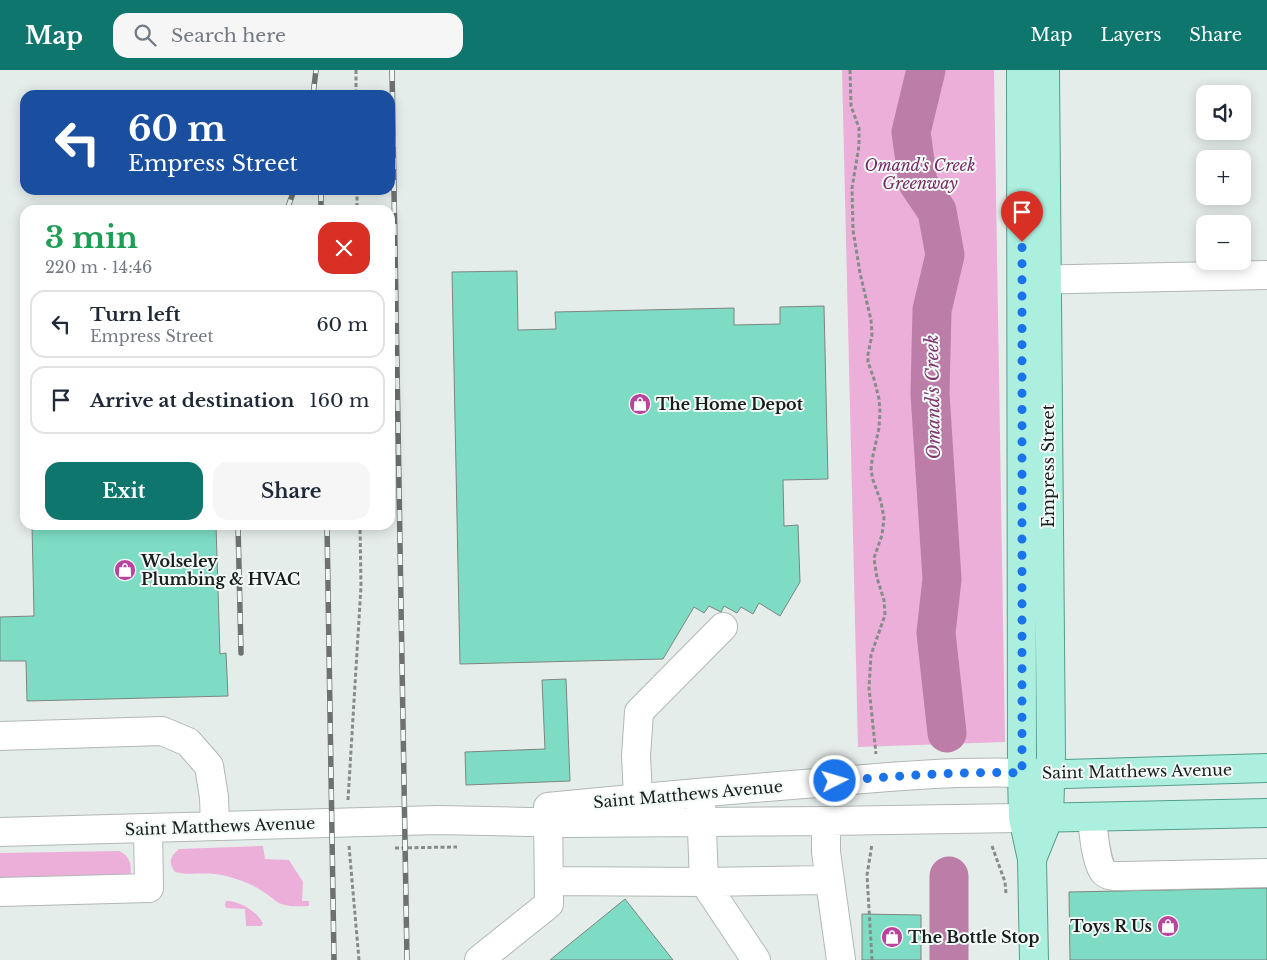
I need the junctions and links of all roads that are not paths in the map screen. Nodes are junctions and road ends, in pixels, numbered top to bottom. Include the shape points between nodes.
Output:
1 (1021, 70) edge
2 (1045, 70) edge
3 (1267, 275) edge
4 (1034, 280) junction
5 (723, 627) dead end
6 (0, 736) edge
7 (1267, 768) edge
8 (1022, 773) junction
9 (1050, 773) junction
10 (701, 792) junction
11 (639, 810) junction
12 (1267, 812) edge
13 (548, 815) junction
14 (1092, 816) junction
15 (1036, 818) junction
16 (826, 821) junction
17 (702, 822) junction
18 (215, 826) junction
19 (148, 828) junction
20 (0, 832) edge
21 (1267, 873) edge
22 (830, 880) junction
23 (549, 881) junction
24 (704, 882) junction
25 (0, 892) edge
26 (479, 960) edge
27 (756, 960) edge
28 (841, 960) edge
29 (1034, 960) edge

1 - 4 main road, Empress Street
2 - 4 main road, Empress Street
3 - 4 street
4 - 8 main road, Empress Street
4 - 9 main road, Empress Street
5 - 11 street via 639,712 636,756
6 - 18 street via 162,732 188,742 209,766
7 - 9 main road, Saint Matthews Avenue
8 - 9 main road, Saint Matthews Avenue
8 - 10 street, Saint Matthews Avenue via 931,774
8 - 15 main road, Empress Street
9 - 15 main road, Empress Street
10 - 11 street, Saint Matthews Avenue
10 - 17 street
11 - 13 street, Saint Matthews Avenue
11 - 17 street, Saint Matthews Avenue
12 - 14 main road, Saint Matthews Avenue
13 - 18 street, Saint Matthews Avenue via 440,820 348,836
13 - 23 street
14 - 15 main road, Saint Matthews Avenue
14 - 21 street via 1100,864 1110,875
15 - 16 street, Saint Matthews Avenue
15 - 29 main road, Empress Street via 1032,859
16 - 17 street, Saint Matthews Avenue
16 - 22 street
17 - 24 street
18 - 19 street, Saint Matthews Avenue
19 - 20 street, Saint Matthews Avenue
19 - 25 street via 149,888
22 - 24 street
22 - 28 street
23 - 24 street
23 - 26 street via 549,904
24 - 27 street

